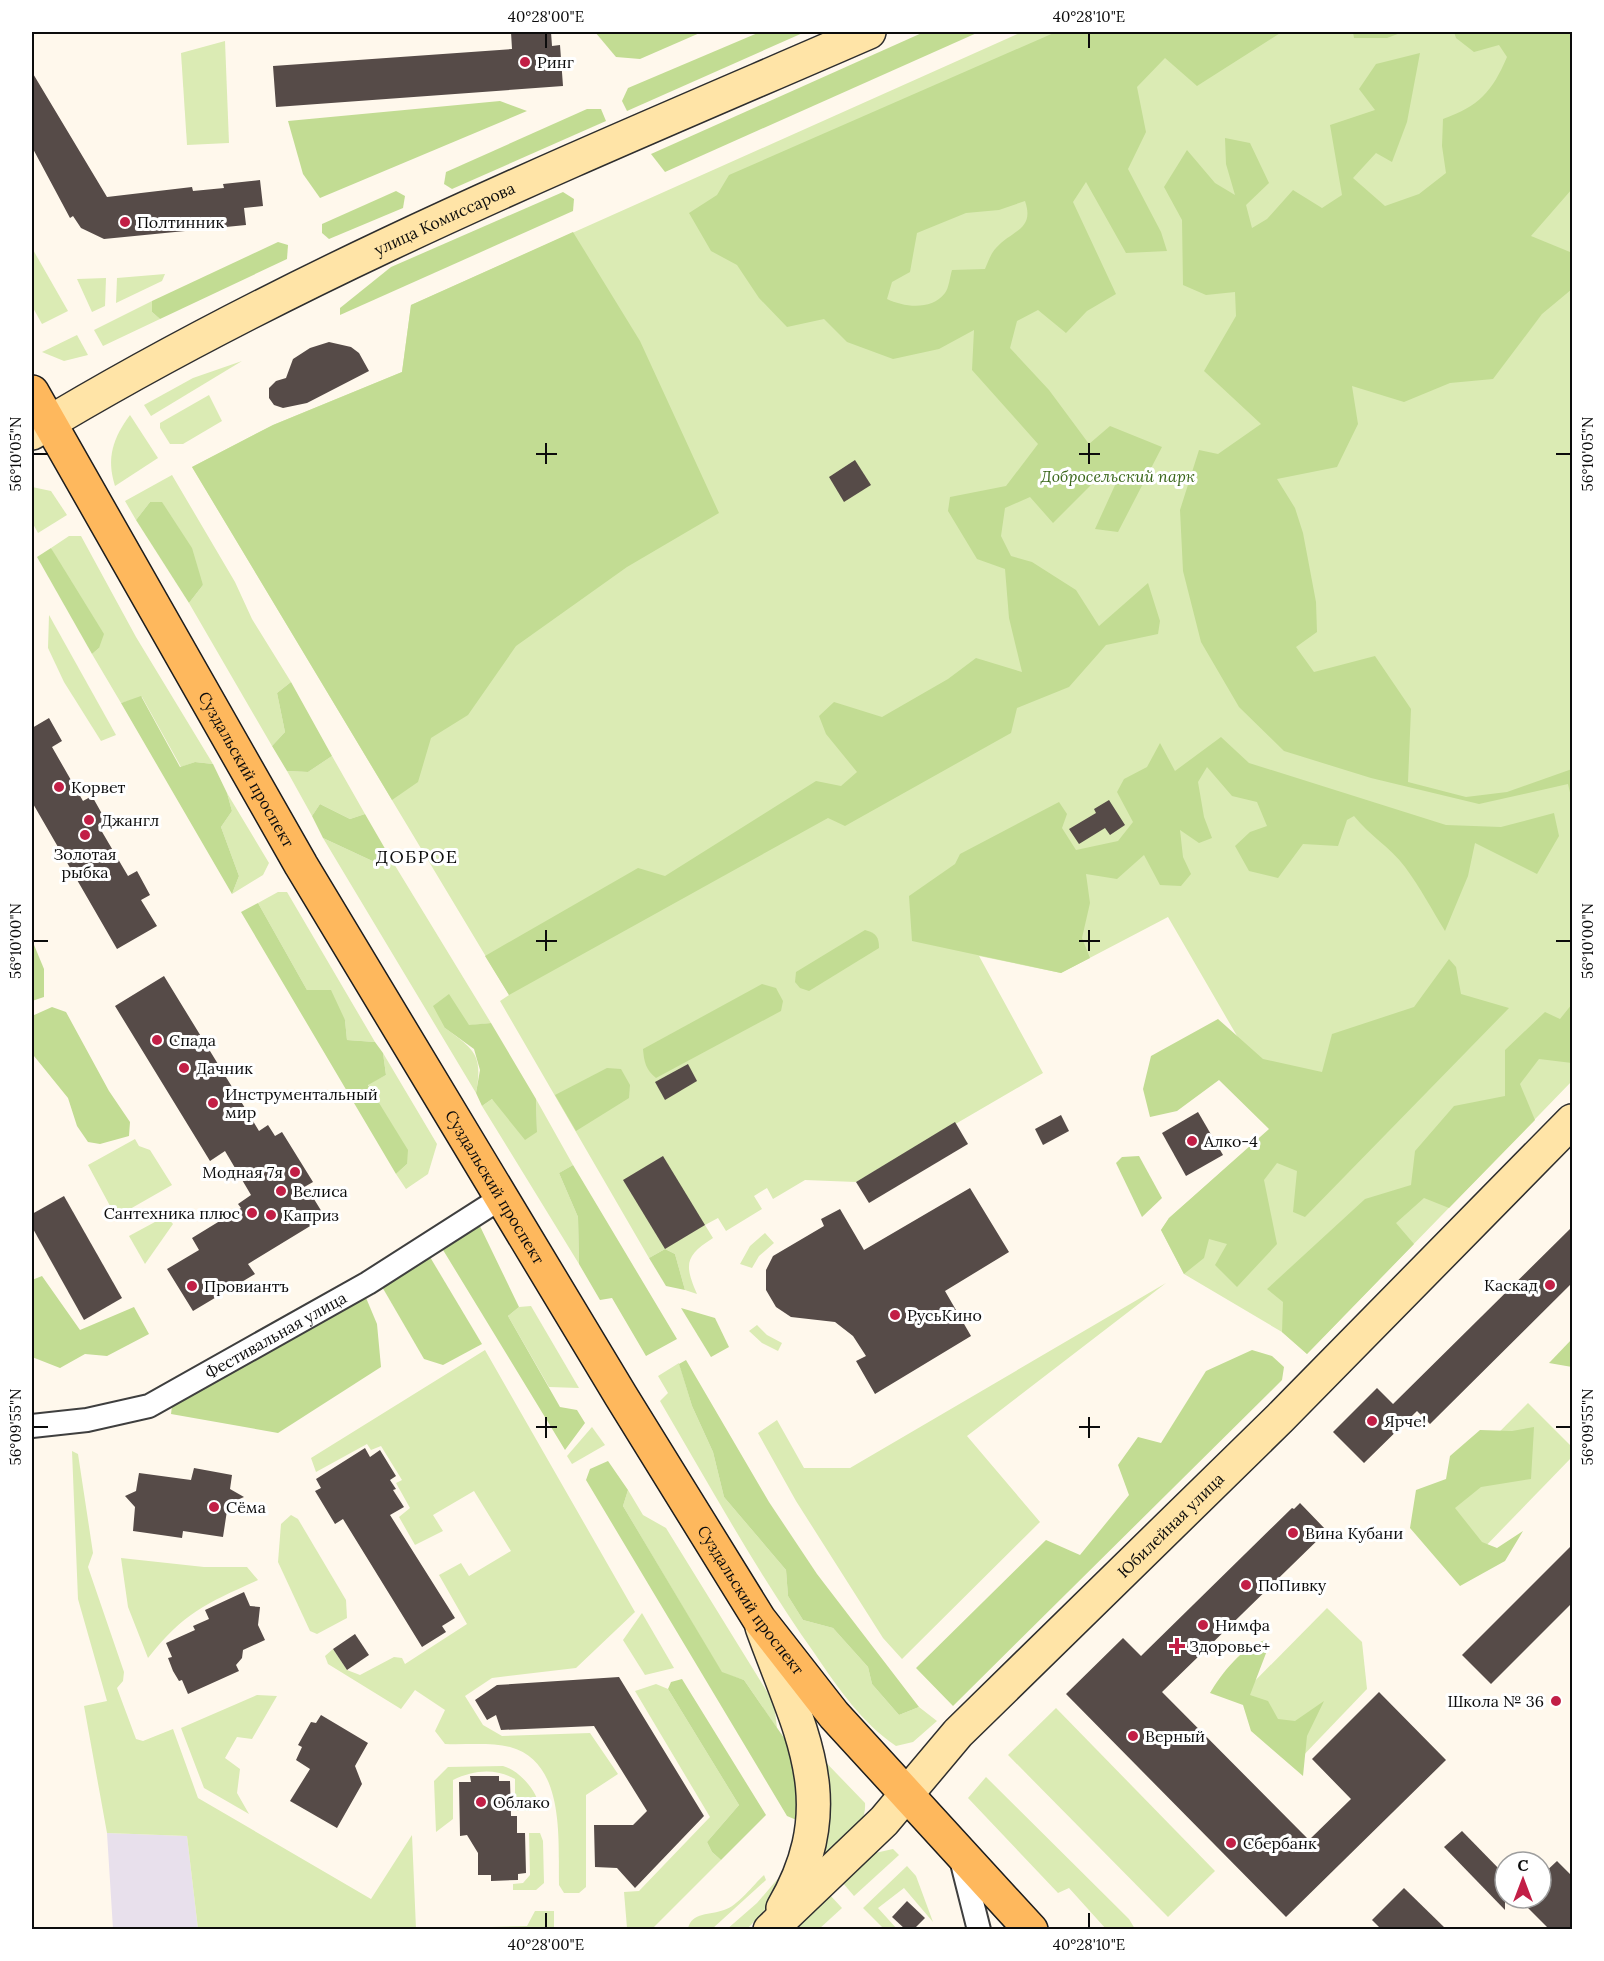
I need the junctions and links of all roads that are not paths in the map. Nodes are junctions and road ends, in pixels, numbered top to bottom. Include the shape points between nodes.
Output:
1 (869, 32) edge
2 (32, 392) edge
3 (40, 427) edge
4 (1572, 1121) edge
5 (501, 1198) junction
6 (32, 1426) edge
7 (759, 1619) junction
8 (906, 1795) junction
9 (960, 1854) junction
10 (770, 1929) edge
11 (979, 1929) edge
12 (1031, 1929) edge

1 - 3 main road, улица Комиссарова via 331,272 118,382
2 - 3 main road, Суздальский проспект
3 - 5 main road, Суздальский проспект
4 - 8 main road, Юбилейная улица via 1280,1418 958,1732
5 - 6 street, Фестивальная улица via 368,1283 148,1406 87,1420
5 - 7 main road, Суздальский проспект
7 - 8 main road, Суздальский проспект via 834,1715
7 - 10 main road via 814,1780 815,1820 806,1856
8 - 9 main road, Суздальский проспект
8 - 10 main road, Юбилейная улица via 884,1821
9 - 11 street
9 - 12 main road, Суздальский проспект

